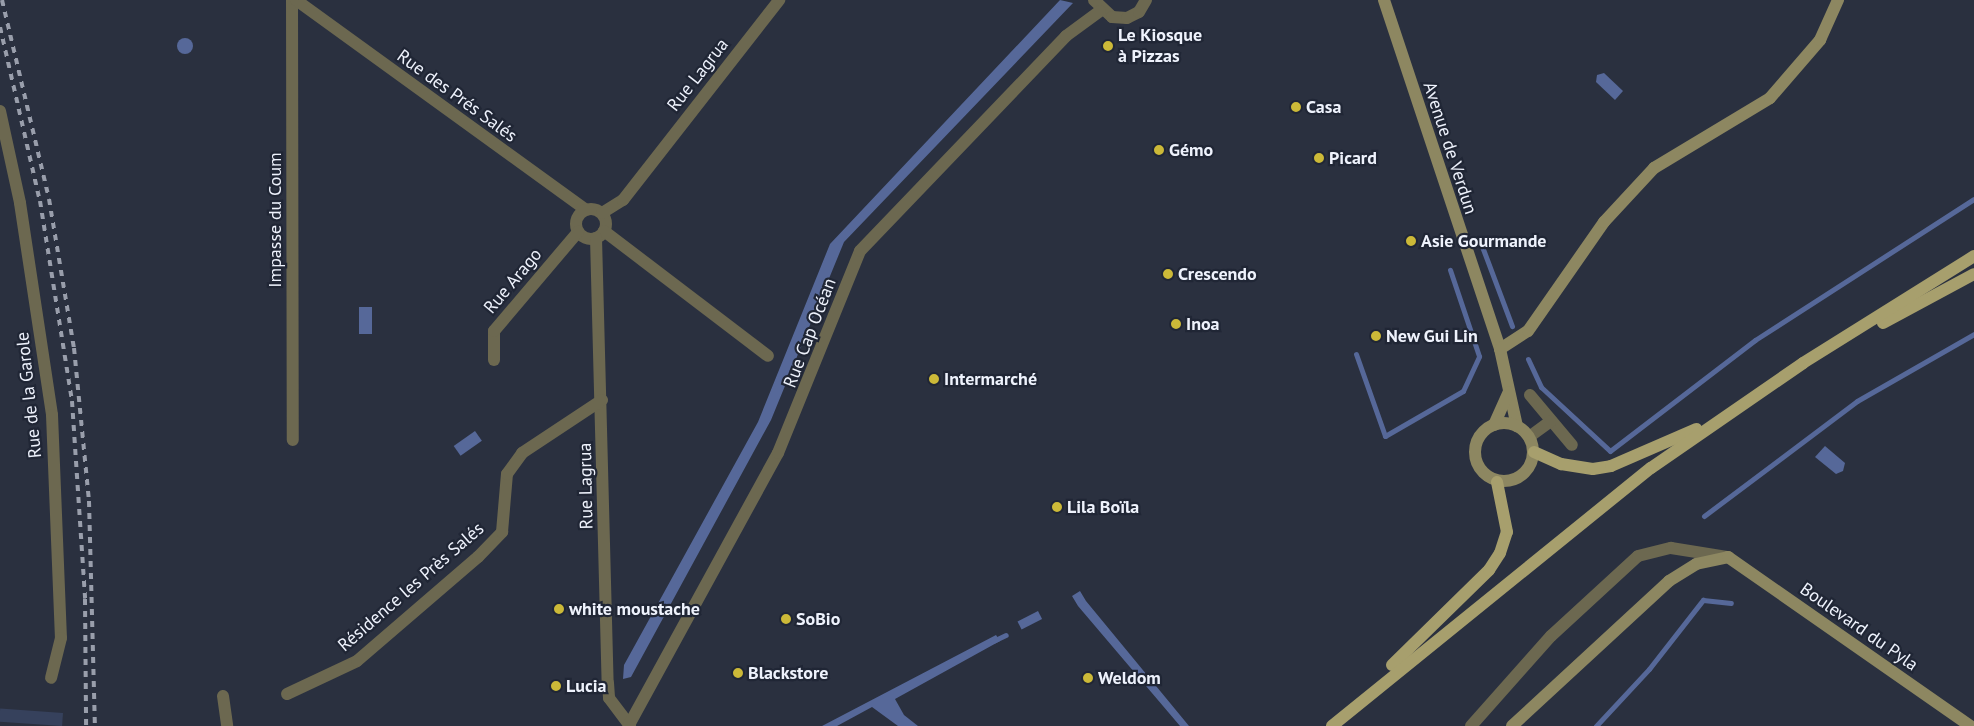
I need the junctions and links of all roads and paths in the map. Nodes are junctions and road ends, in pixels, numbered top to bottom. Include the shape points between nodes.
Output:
1 (292, 0) edge
2 (296, 0) edge
3 (779, 0) edge
4 (1146, 0) edge
5 (1384, 0) edge
6 (1838, 0) edge
7 (312, 5) edge
8 (1097, 5) edge
9 (0, 111) edge
10 (586, 210) junction
11 (602, 213) junction
12 (578, 232) junction
13 (600, 235) junction
14 (1974, 256) edge
15 (1974, 274) edge
16 (1851, 336) junction
17 (1500, 349) junction
18 (768, 356) dead end
19 (494, 360) dead end
20 (1509, 392) junction
21 (1530, 395) dead end
22 (602, 400) junction
23 (1722, 418) junction
24 (1550, 422) junction
25 (1494, 425) junction
26 (1518, 426) junction
27 (1529, 437) junction
28 (294, 440) dead end
29 (1572, 445) dead end
30 (1534, 452) junction
31 (1497, 482) junction
32 (1728, 557) junction
33 (51, 678) dead end
34 (287, 694) dead end
35 (223, 696) dead end
36 (227, 726) edge
37 (630, 726) edge
38 (1331, 726) edge
39 (1471, 726) edge
40 (1512, 726) edge
41 (1970, 726) edge

1 - 28 street, Impasse du Coum
2 - 7 street, Rue des Prés Salés
3 - 11 street, Rue Lagrua via 623,200
4 - 8 street via 1139,12 1127,18
5 - 17 street, Avenue de Verdun
6 - 17 street via 1820,40 1770,98 1654,168 1604,222 1528,331
7 - 10 street, Rue des Prés Salés
8 - 37 street, Rue Cap Océan via 860,251 778,453
9 - 33 street, Rue de la Garole via 20,203 52,415 61,638
10 - 11 street
10 - 12 street via 578,216
11 - 13 street
12 - 13 street via 585,238
12 - 19 street, Rue Arago via 494,331
13 - 18 street
13 - 22 street, Rue Lagrua
14 - 16 main road
15 - 16 main road
16 - 23 main road
17 - 20 street, Avenue de Verdun
20 - 25 street
20 - 26 street, Avenue de Verdun
21 - 24 street
22 - 34 street, Résidence les Près Salés via 522,453 507,474 502,532 478,557 357,661
22 - 37 street, Rue Lagrua via 609,698
23 - 30 main road via 1611,466 1578,468
23 - 38 main road via 1537,557
24 - 27 street
24 - 29 street
25 - 26 street
25 - 31 street via 1479,436 1475,460 1483,474
26 - 27 street
27 - 30 street
30 - 31 street via 1523,476
31 - 38 main road via 1507,532 1489,570
32 - 39 street via 1671,548 1638,556 1552,636
32 - 40 street via 1696,564 1669,581
32 - 41 street, Boulevard du Pyla
35 - 36 street

